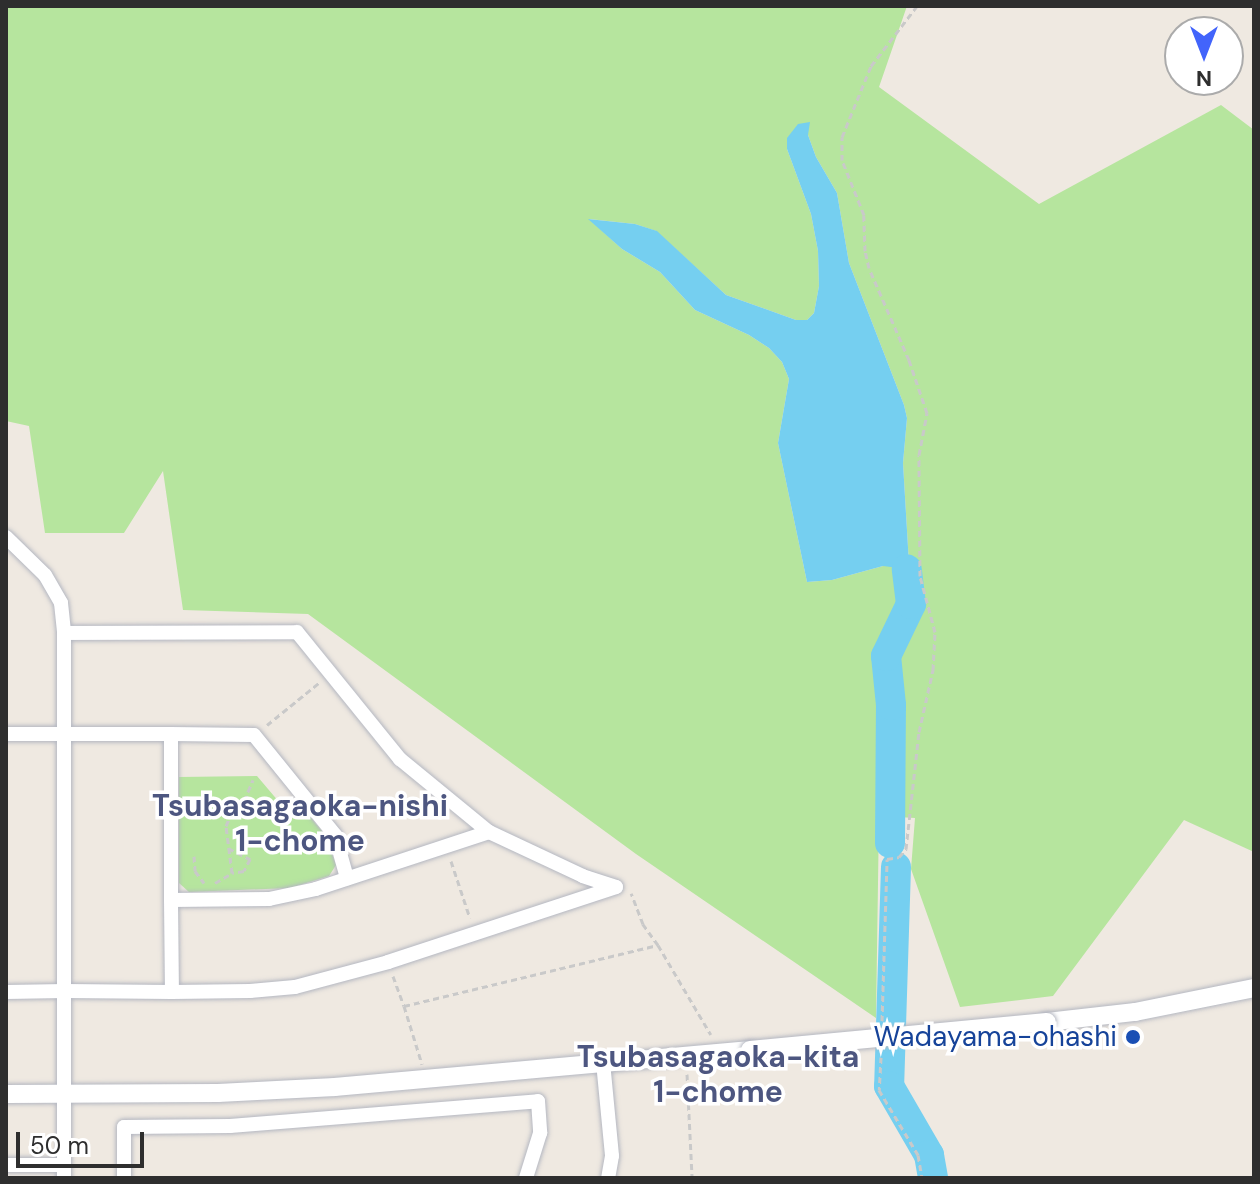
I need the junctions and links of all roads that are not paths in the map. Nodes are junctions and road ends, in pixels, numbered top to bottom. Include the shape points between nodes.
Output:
1 (6, 537) edge
2 (64, 633) junction
3 (6, 734) edge
4 (64, 734) junction
5 (171, 734) junction
6 (489, 832) junction
7 (347, 878) junction
8 (171, 900) junction
9 (1254, 988) edge
10 (65, 991) junction
11 (6, 992) edge
12 (172, 992) junction
13 (603, 1062) junction
14 (6, 1094) edge
15 (64, 1094) junction
16 (6, 1165) edge
17 (64, 1171) edge
18 (124, 1178) edge
19 (526, 1178) edge
20 (608, 1178) edge

1 - 2 street via 45,575 61,603
2 - 4 street
2 - 6 street via 297,632 400,759
3 - 4 street
4 - 5 street
4 - 10 street
5 - 7 street via 254,735 335,835
5 - 8 street
6 - 7 street
6 - 12 street via 616,887 295,987
7 - 8 street via 269,899
8 - 12 street
9 - 13 street, bridge via 1135,1012
10 - 11 street
10 - 12 street
10 - 15 street
13 - 15 street via 218,1093
13 - 20 street via 612,1156
14 - 15 street
15 - 17 street
16 - 17 street
18 - 19 street via 124,1127 230,1126 538,1101 540,1133

